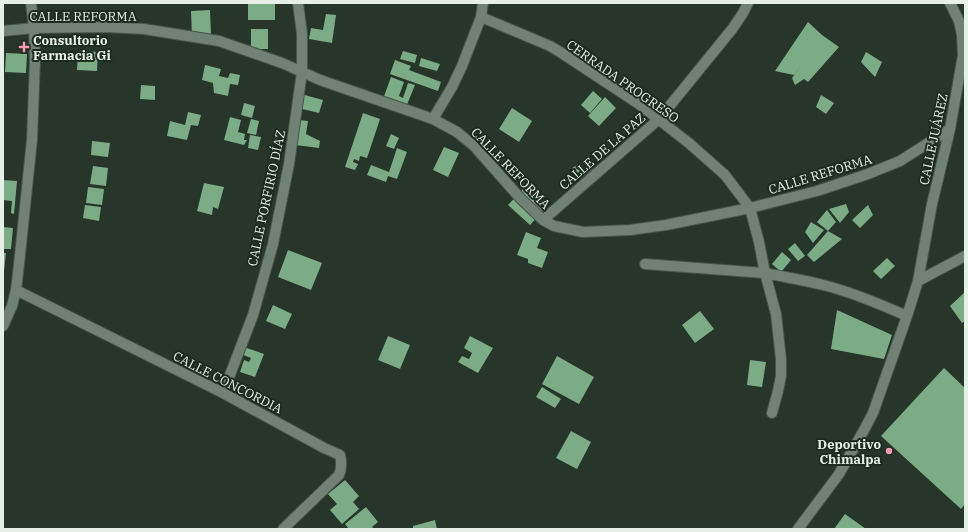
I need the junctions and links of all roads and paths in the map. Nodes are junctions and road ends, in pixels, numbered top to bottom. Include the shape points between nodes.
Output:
1 (31, 3) edge
2 (298, 3) edge
3 (483, 3) edge
4 (748, 3) edge
5 (950, 3) edge
6 (481, 17) junction
7 (34, 28) junction
8 (3, 31) edge
9 (302, 72) junction
10 (433, 119) junction
11 (659, 119) junction
12 (950, 129) junction
13 (750, 208) junction
14 (543, 220) junction
15 (965, 256) edge
16 (645, 264) dead end
17 (765, 273) junction
18 (918, 281) junction
19 (16, 290) junction
20 (907, 316) junction
21 (3, 326) edge
22 (223, 393) junction
23 (772, 413) dead end
24 (283, 529) edge
25 (798, 529) edge

1 - 7 street
2 - 9 street, CALLE PORFIRIO DÍAZ via 302,34
3 - 6 street
4 - 11 street, CALLE DE LA PAZ via 733,28
5 - 12 street, CALLE JUÁREZ via 959,21 963,55
6 - 10 street via 462,66
6 - 11 street, CERRADA PROGRESO via 550,46
7 - 8 street, CALLE REFORMA
7 - 9 street, CALLE REFORMA via 119,27 219,41
7 - 19 street via 32,140
9 - 10 street, CALLE REFORMA
9 - 22 street, CALLE PORFIRIO DÍAZ via 289,164 273,244 252,315
10 - 14 street, CALLE REFORMA via 457,132 474,146
11 - 13 street, CERRADA PROGRESO via 725,175
11 - 14 street, CALLE DE LA PAZ
12 - 13 street, CALLE REFORMA via 900,161 879,170 817,191
12 - 18 street, CALLE JUÁREZ via 932,204
13 - 14 street, CALLE REFORMA via 630,230 583,232 554,226
13 - 17 street, CERRADA PROGRESO
15 - 18 street
16 - 17 street
17 - 20 street via 823,285
17 - 23 street, CERRADA PROGRESO via 776,314 781,359 781,376
18 - 20 street, CALLE JUÁREZ
19 - 21 street
19 - 22 street, CALLE CONCORDIA
20 - 25 street, CALLE JUÁREZ via 864,430 839,474
22 - 24 street, CALLE CONCORDIA via 340,455 342,464 339,476

